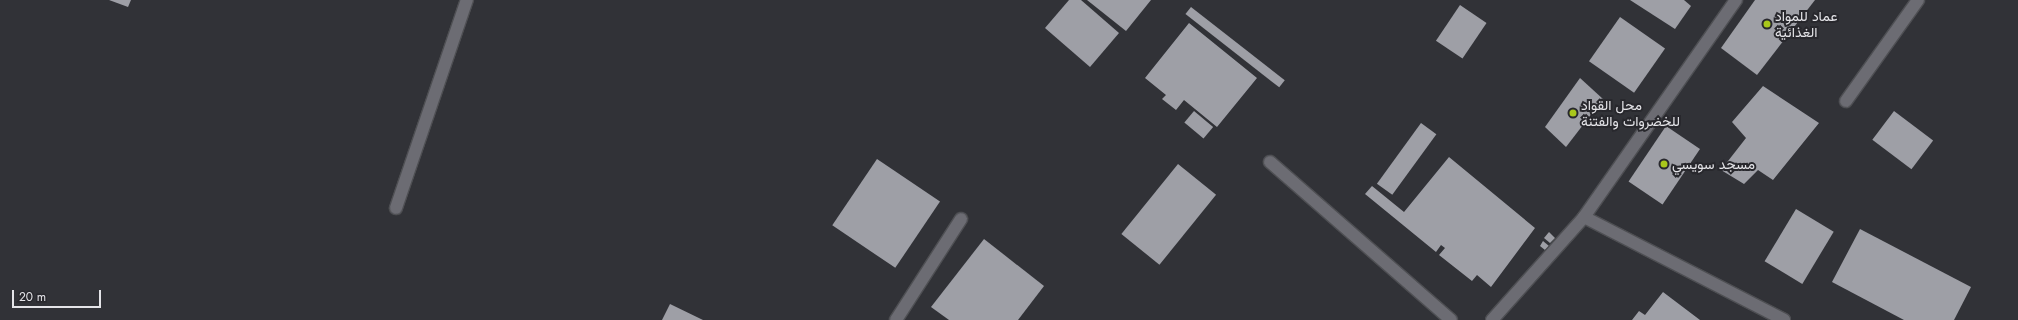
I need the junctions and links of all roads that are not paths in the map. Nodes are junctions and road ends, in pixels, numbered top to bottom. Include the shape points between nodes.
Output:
1 (467, 0) edge
2 (1736, 0) edge
3 (1918, 0) edge
4 (1846, 101) dead end
5 (1270, 162) dead end
6 (396, 208) dead end
7 (1584, 217) junction
8 (961, 219) dead end
9 (896, 320) edge
10 (1451, 320) edge
11 (1492, 320) edge
12 (1784, 320) edge

1 - 6 street
2 - 7 street
3 - 4 street
5 - 10 street
7 - 11 street
7 - 12 street
8 - 9 street

